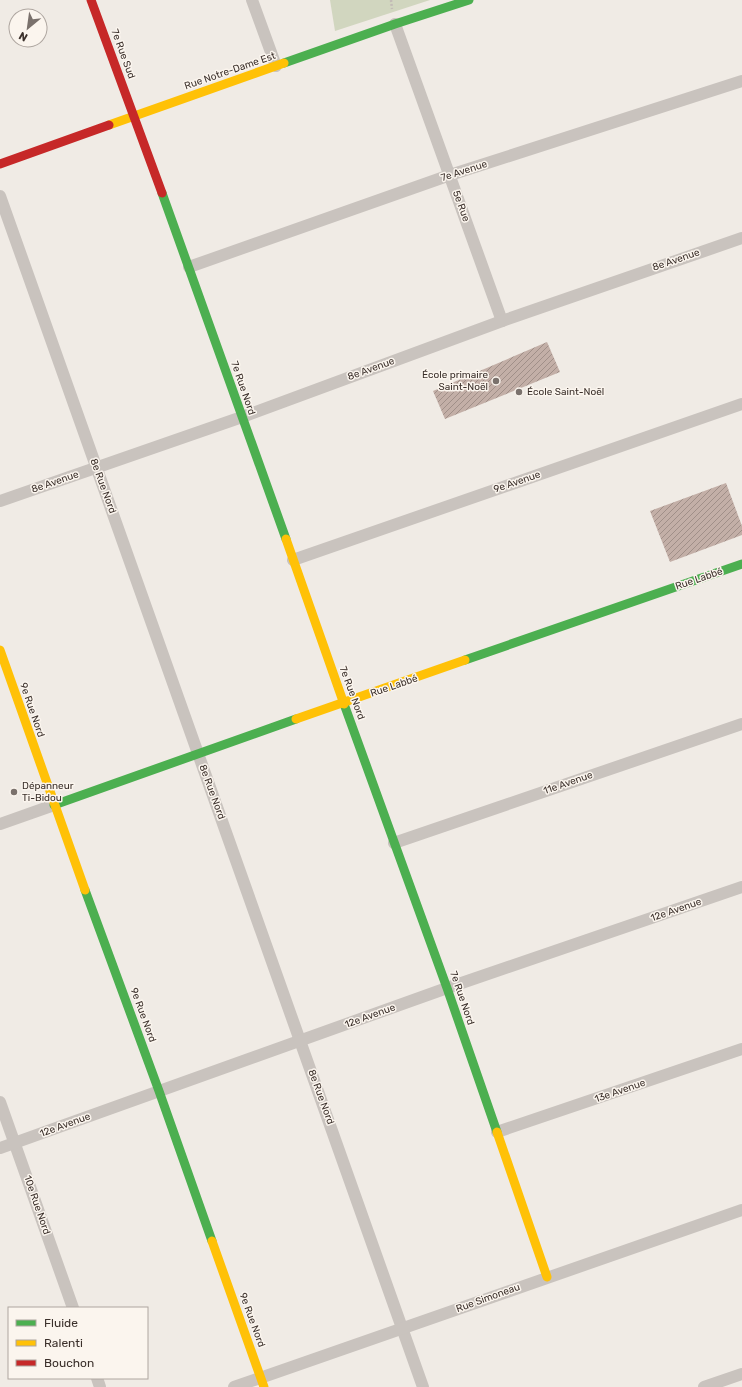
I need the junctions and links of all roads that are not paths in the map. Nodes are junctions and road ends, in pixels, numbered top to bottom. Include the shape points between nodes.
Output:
1 (91, 0) edge
2 (252, 0) edge
3 (469, 0) edge
4 (395, 24) junction
5 (276, 66) junction
6 (742, 81) edge
7 (134, 116) junction
8 (0, 164) edge
9 (450, 175) junction
10 (0, 196) edge
11 (742, 238) edge
12 (189, 267) junction
13 (502, 321) junction
14 (742, 404) edge
15 (242, 417) junction
16 (97, 468) junction
17 (0, 501) edge
18 (293, 560) junction
19 (742, 564) edge
20 (0, 650) edge
21 (344, 703) junction
22 (742, 724) edge
23 (198, 752) junction
24 (54, 805) junction
25 (0, 824) edge
26 (394, 843) junction
27 (742, 887) edge
28 (447, 988) junction
29 (301, 1041) junction
30 (742, 1049) edge
31 (159, 1090) junction
32 (0, 1102) edge
33 (497, 1132) junction
34 (15, 1143) junction
35 (0, 1148) edge
36 (742, 1210) edge
37 (546, 1277) junction
38 (73, 1307) edge
39 (403, 1329) junction
40 (742, 1374) edge
41 (262, 1382) edge
42 (234, 1387) edge
43 (423, 1387) edge
44 (704, 1387) edge

1 - 7 street, 7e Rue Sud
2 - 5 street
3 - 4 street, Rue Notre-Dame Est
4 - 5 street, Rue Notre-Dame Est
4 - 9 street, 5e Rue
5 - 7 street, Rue Notre-Dame Est
6 - 9 street, 7e Avenue
7 - 8 street, Rue Notre-Dame Est
7 - 12 street, 7e Rue Nord
9 - 12 street, 7e Avenue
9 - 13 street, 5e Rue
10 - 16 street, 8e Rue Nord
11 - 13 street, 8e Avenue
12 - 15 street, 7e Rue Nord
13 - 15 street, 8e Avenue
14 - 18 street, 9e Avenue
15 - 16 street, 8e Avenue
15 - 18 street, 7e Rue Nord
16 - 17 street, 8e Avenue
16 - 23 street, 8e Rue Nord
18 - 21 street, 7e Rue Nord
19 - 21 street, Rue Labbé
20 - 24 street, 9e Rue Nord
21 - 23 street, Rue Labbé
21 - 26 street, 7e Rue Nord
22 - 26 street, 11e Avenue
23 - 24 street, Rue Labbé
23 - 29 street, 8e Rue Nord
24 - 25 street, Rue Labbé
24 - 31 street, 9e Rue Nord
26 - 28 street, 7e Rue Nord
27 - 28 street, 12e Avenue
28 - 29 street, 12e Avenue
28 - 33 street, 7e Rue Nord
29 - 31 street, 12e Avenue
29 - 39 street, 8e Rue Nord
30 - 33 street, 13e Avenue
31 - 34 street, 12e Avenue
31 - 41 street, 9e Rue Nord
32 - 34 street, 10e Rue Nord
33 - 37 street, 7e Rue Nord
34 - 35 street, 12e Avenue
34 - 38 street, 10e Rue Nord
36 - 37 street, Rue Simoneau
37 - 39 street, Rue Simoneau
39 - 41 street, Rue Simoneau
39 - 43 street, 8e Rue Nord
40 - 44 street
41 - 42 street, Rue Simoneau

